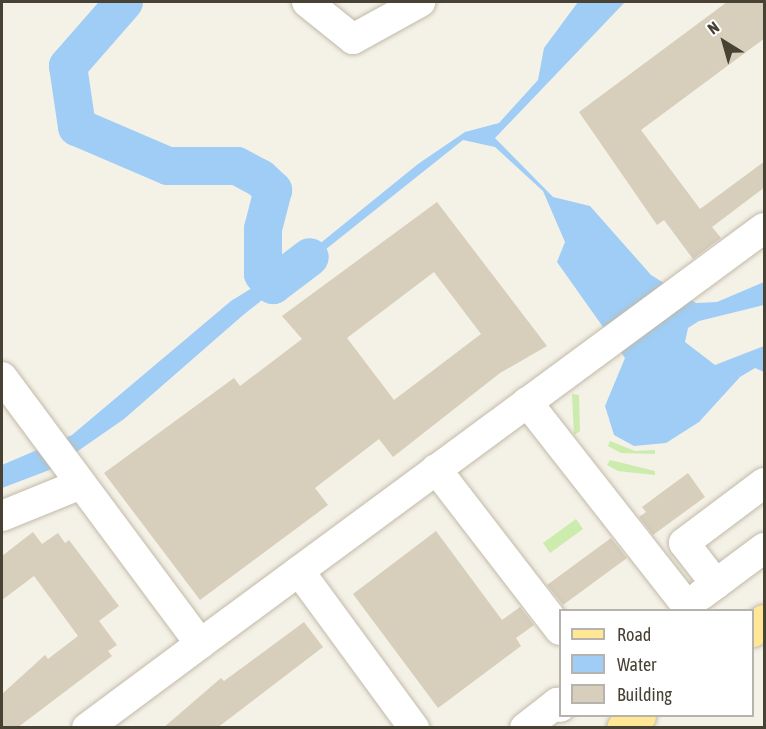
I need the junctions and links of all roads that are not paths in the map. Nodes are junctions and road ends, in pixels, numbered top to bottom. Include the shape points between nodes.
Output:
1 (307, 2) edge
2 (420, 2) edge
3 (765, 228) edge
4 (2, 377) edge
5 (527, 402) junction
6 (436, 469) junction
7 (765, 483) edge
8 (81, 484) junction
9 (2, 516) edge
10 (765, 548) edge
11 (299, 571) junction
12 (716, 584) junction
13 (688, 608) edge
14 (554, 622) edge
15 (200, 644) junction
16 (559, 704) edge
17 (87, 728) edge
18 (414, 728) edge
19 (525, 728) edge

1 - 2 street via 353,39
3 - 5 street
4 - 8 street
5 - 6 street
5 - 13 street
6 - 11 street
6 - 14 street
7 - 12 street via 684,543
8 - 9 street
8 - 15 street
10 - 12 street
11 - 15 street
11 - 18 street
12 - 13 street
15 - 17 street
16 - 19 street

